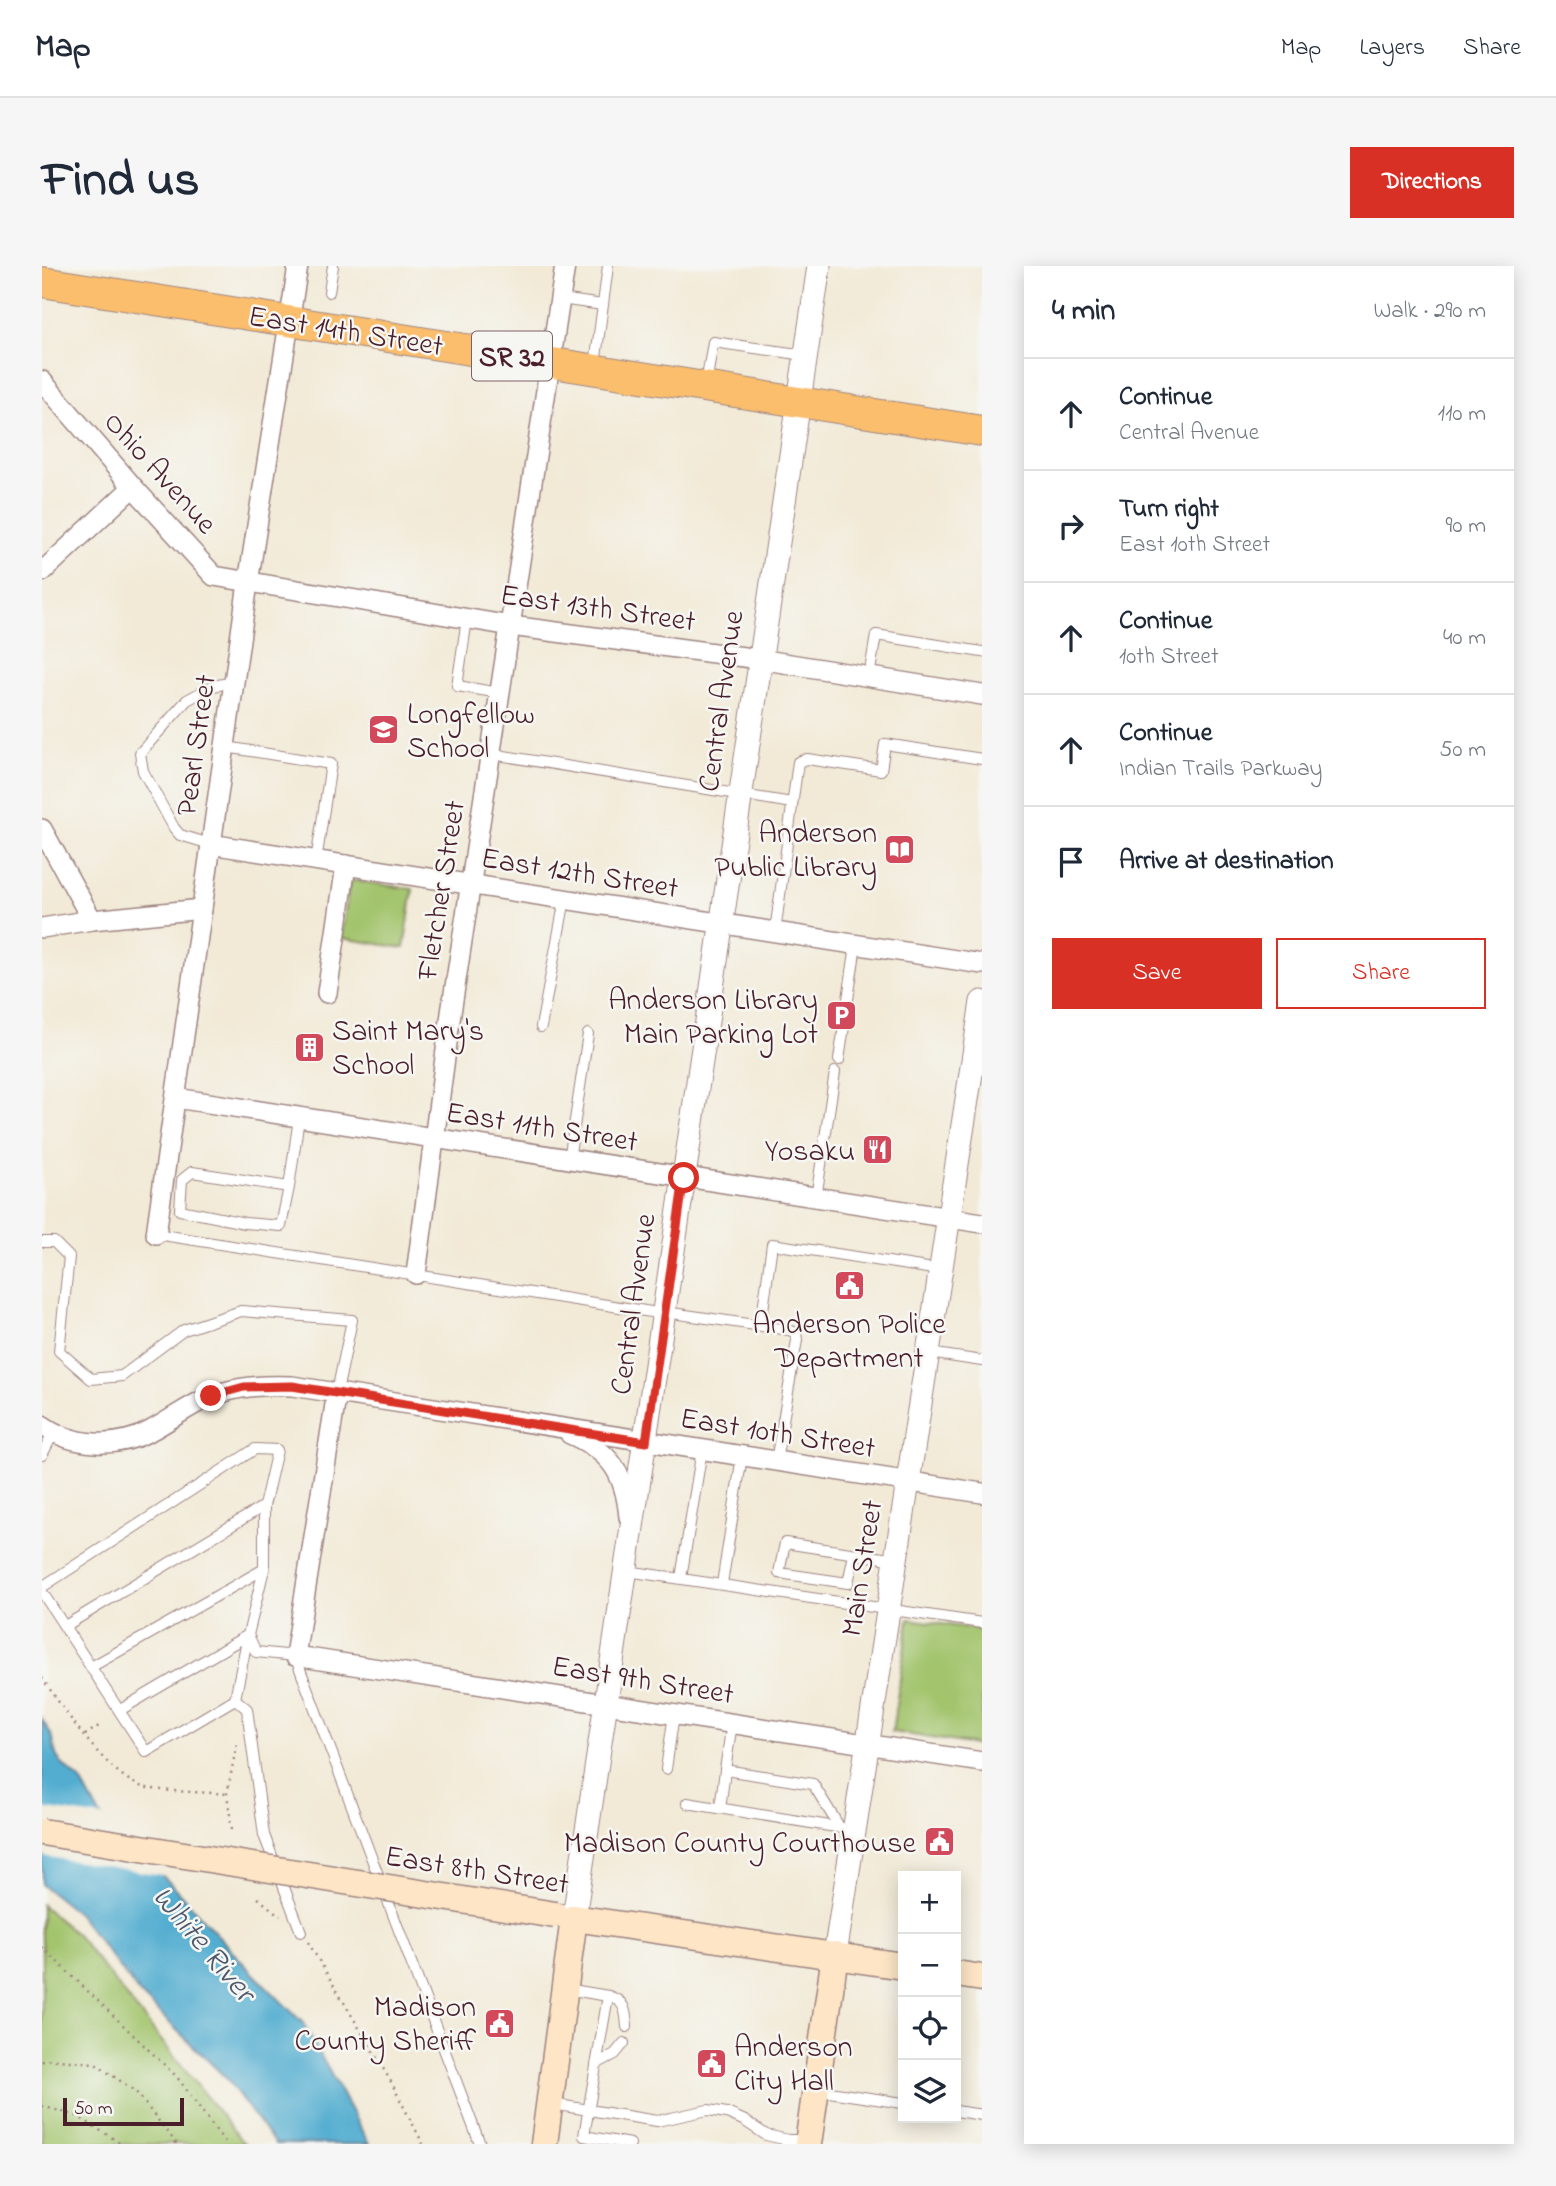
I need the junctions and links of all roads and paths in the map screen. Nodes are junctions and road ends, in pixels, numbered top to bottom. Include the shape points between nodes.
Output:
1 (298, 266) edge
2 (333, 266) edge
3 (565, 266) edge
4 (608, 266) edge
5 (818, 266) edge
6 (42, 282) edge
7 (329, 292) dead end
8 (560, 299) junction
9 (603, 305) junction
10 (288, 321) junction
11 (805, 355) junction
12 (551, 362) junction
13 (594, 369) junction
14 (42, 381) edge
15 (706, 387) junction
16 (798, 402) junction
17 (982, 431) edge
18 (133, 487) junction
19 (42, 572) edge
20 (248, 583) junction
21 (467, 619) junction
22 (511, 626) junction
23 (982, 652) edge
24 (759, 659) junction
25 (869, 677) junction
26 (234, 682) junction
27 (500, 693) junction
28 (982, 695) edge
29 (226, 747) junction
30 (492, 754) junction
31 (982, 760) edge
32 (740, 794) junction
33 (792, 803) junction
34 (42, 829) edge
35 (210, 844) junction
36 (316, 861) junction
37 (346, 865) junction
38 (470, 885) junction
39 (565, 899) junction
40 (202, 909) junction
41 (92, 920) junction
42 (722, 924) junction
43 (42, 928) edge
44 (775, 932) junction
45 (856, 945) junction
46 (982, 964) edge
47 (327, 993) dead end
48 (982, 1002) edge
49 (541, 1027) dead end
50 (588, 1034) dead end
51 (839, 1060) dead end
52 (835, 1072) dead end
53 (176, 1098) junction
54 (299, 1118) junction
55 (435, 1139) junction
56 (569, 1160) junction
57 (684, 1178) junction
58 (289, 1187) junction
59 (816, 1198) junction
60 (949, 1218) junction
61 (982, 1223) edge
62 (156, 1234) joint
63 (42, 1242) edge
64 (941, 1270) junction
65 (416, 1274) junction
66 (664, 1313) junction
67 (761, 1325) junction
68 (928, 1353) junction
69 (982, 1361) edge
70 (337, 1392) junction
71 (536, 1423) junction
72 (48, 1428) edge
73 (646, 1442) junction
74 (702, 1450) junction
75 (42, 1455) edge
76 (742, 1456) junction
77 (776, 1461) junction
78 (908, 1482) junction
79 (982, 1493) edge
80 (264, 1506) junction
81 (631, 1545) junction
82 (854, 1554) junction
83 (896, 1560) junction
84 (264, 1569) junction
85 (627, 1571) junction
86 (681, 1578) junction
87 (722, 1584) junction
88 (42, 1589) edge
89 (888, 1609) junction
90 (982, 1623) edge
91 (65, 1626) junction
92 (248, 1635) junction
93 (295, 1656) junction
94 (91, 1667) junction
95 (42, 1678) edge
96 (235, 1699) junction
97 (606, 1704) junction
98 (120, 1710) junction
99 (674, 1714) junction
100 (249, 1718) junction
101 (732, 1723) junction
102 (102, 1724) dead end
103 (85, 1735) junction
104 (868, 1744) junction
105 (982, 1762) edge
106 (666, 1769) dead end
107 (725, 1770) junction
108 (227, 1794) junction
109 (687, 1803) dead end
110 (720, 1808) junction
111 (232, 1829) dead end
112 (847, 1829) junction
113 (42, 1832) edge
114 (258, 1898) dead end
115 (564, 1916) junction
116 (300, 1932) junction
117 (42, 1947) edge
118 (835, 1955) junction
119 (898, 1965) edge
120 (961, 1975) edge
121 (982, 1978) edge
122 (564, 1989) junction
123 (608, 1996) junction
124 (627, 2026) dead end
125 (624, 2043) dead end
126 (42, 2062) edge
127 (596, 2064) junction
128 (816, 2090) junction
129 (898, 2102) edge
130 (549, 2104) junction
131 (42, 2106) edge
132 (587, 2110) junction
133 (961, 2112) edge
134 (982, 2115) edge
135 (808, 2142) edge
136 (122, 2144) edge
137 (177, 2144) edge
138 (226, 2144) edge
139 (423, 2144) edge
140 (480, 2144) edge
141 (544, 2144) edge
142 (630, 2144) edge

1 - 10 street, Pearl Street
2 - 7 lane
3 - 8 street, Fletcher Street
4 - 9 lane
5 - 11 street, Central Avenue
6 - 10 main road, East 14th Street / SR 32
8 - 9 lane
8 - 12 street, Fletcher Street
9 - 13 lane
10 - 12 main road, East 14th Street / SR 32
10 - 20 street, Pearl Street
11 - 15 lane via 712,342
11 - 16 street, Central Avenue
12 - 13 main road, East 14th Street / SR 32
12 - 22 street, Fletcher Street
13 - 15 main road, East 14th Street / SR 32
14 - 18 street, Ohio Avenue
15 - 16 main road, East 14th Street / SR 32
16 - 17 main road, East 14th Street / SR 32
16 - 24 street, Central Avenue
18 - 19 street
18 - 20 street, Ohio Avenue via 214,576
20 - 21 street, East 13th Street
20 - 26 street, Pearl Street
21 - 22 street, East 13th Street
21 - 27 lane via 457,686
22 - 24 street, East 13th Street
22 - 27 street, Fletcher Street
23 - 25 lane via 876,635
24 - 25 street, East 13th Street
24 - 32 street, Central Avenue
25 - 28 street, East 13th Street
26 - 29 street, Pearl Street
26 - 35 lane via 213,686 187,700 140,753 143,771 174,828 180,835
27 - 30 street, Fletcher Street
29 - 35 street, Pearl Street
29 - 36 lane via 331,764
30 - 32 lane
30 - 38 street, Fletcher Street
31 - 33 lane via 885,744 881,770 807,759 798,762
32 - 33 lane
32 - 42 street, Central Avenue
33 - 44 lane
34 - 41 street
35 - 36 street, East 12th Street
35 - 40 street, Pearl Street
36 - 37 street, East 12th Street
37 - 38 street, East 12th Street
37 - 47 street
38 - 39 street, East 12th Street
38 - 55 street, Fletcher Street
39 - 42 street, East 12th Street
39 - 49 lane
40 - 41 street
40 - 53 street, Pearl Street
41 - 43 street
42 - 44 street, East 12th Street
42 - 57 street, Central Avenue
44 - 45 street, East 12th Street
45 - 46 street, East 12th Street
45 - 51 lane
48 - 60 street, Main Street
50 - 56 lane
52 - 59 lane
53 - 54 street, East 11th Street
53 - 62 street, Pearl Street
54 - 55 street, East 11th Street
54 - 58 lane
55 - 56 street, East 11th Street
55 - 65 street, Fletcher Street
56 - 57 street, East 11th Street
57 - 59 street, East 11th Street
57 - 66 street, Central Avenue
58 - 58 lane via 192,1172 182,1181 180,1210 281,1226
59 - 60 street, East 11th Street
60 - 61 street, East 11th Street
60 - 64 street, Main Street
62 - 65 lane
63 - 70 lane via 54,1242 69,1258 59,1351 91,1379 122,1376 184,1330 241,1311 352,1320
64 - 67 lane via 772,1244
64 - 68 street, Main Street
65 - 66 lane
66 - 67 lane
66 - 73 street, Central Avenue
67 - 77 lane via 789,1330 796,1333 797,1340
68 - 69 lane
68 - 78 street, Main Street
70 - 71 street, East 10th Street
70 - 72 street, East 10th Street via 292,1386 244,1387 211,1396 153,1430 121,1442 93,1443
70 - 93 street
71 - 73 street, East 10th Street
71 - 81 street via 579,1438 610,1459 624,1485
72 - 75 lane
73 - 74 street, East 10th Street
73 - 81 street, Central Avenue
74 - 76 street, East 10th Street
74 - 86 lane
76 - 77 street, East 10th Street
76 - 87 lane
77 - 78 street, East 10th Street
78 - 79 street, East 10th Street
78 - 83 street, Main Street
80 - 84 lane
80 - 88 lane via 277,1450 255,1449
80 - 91 lane
81 - 85 street, Central Avenue
82 - 82 lane via 785,1543 779,1573 848,1583
82 - 83 lane
83 - 89 street, Main Street
84 - 92 lane
84 - 94 lane
85 - 86 lane
85 - 97 street, Central Avenue
86 - 87 lane
87 - 89 lane
88 - 91 lane
89 - 90 lane
89 - 104 street, Main Street
91 - 94 lane
92 - 93 lane via 256,1652
92 - 96 lane
92 - 98 lane
93 - 97 street, East 9th Street
93 - 140 lane
94 - 98 lane
95 - 103 path
96 - 98 lane via 146,1752
96 - 100 lane via 247,1709
97 - 99 street, East 9th Street
97 - 115 street, Central Avenue
99 - 101 street, East 9th Street
99 - 106 lane
100 - 108 path via 241,1727
100 - 116 lane via 264,1835
101 - 104 street, East 9th Street
101 - 107 lane
102 - 103 path
103 - 108 path via 121,1774 140,1786
104 - 105 street, East 9th Street
104 - 112 street, Main Street
107 - 110 lane
107 - 112 lane via 813,1784
108 - 111 path
109 - 110 lane
110 - 112 lane
112 - 118 street, Main Street
113 - 115 main road, East 8th Street, bridge
114 - 116 path
115 - 118 main road, East 8th Street
115 - 122 main road, Central Avenue
116 - 139 path via 390,2080
117 - 138 path via 177,2077
118 - 119 main road, East 8th Street
118 - 128 main road, Main Street
120 - 121 main road
122 - 123 lane
122 - 130 main road, Central Avenue
123 - 124 lane via 617,1998 625,2008
123 - 127 lane
125 - 127 lane
126 - 137 path via 94,2063 135,2091
127 - 132 lane
128 - 129 lane
128 - 135 main road, Main Street
130 - 132 lane
130 - 141 main road, Central Avenue
131 - 136 path via 77,2116
132 - 135 lane via 657,2121 708,2110 745,2120 766,2134
132 - 142 lane via 584,2137
133 - 134 lane

